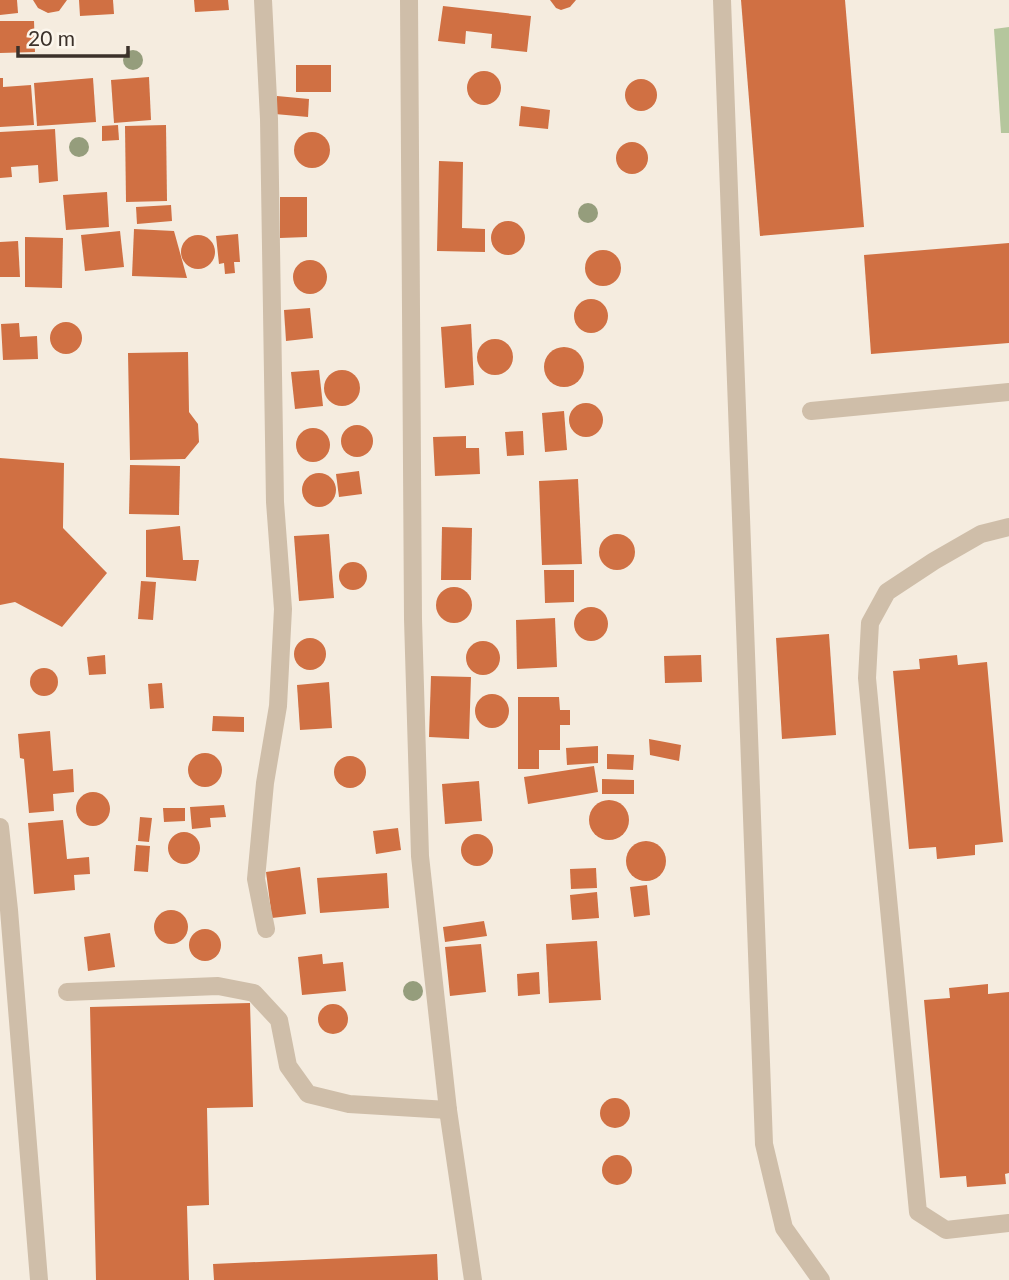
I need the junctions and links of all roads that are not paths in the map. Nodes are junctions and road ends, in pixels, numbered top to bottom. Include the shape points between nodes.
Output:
1 (263, 0) edge
2 (409, 0) edge
3 (722, 0) edge
4 (1009, 392) edge
5 (811, 411) dead end
6 (1009, 527) edge
7 (0, 827) edge
8 (266, 929) dead end
9 (67, 992) dead end
10 (448, 1110) junction
11 (1009, 1223) edge
12 (39, 1280) edge
13 (473, 1280) edge
14 (821, 1280) edge

1 - 8 street via 275,502 283,609 278,706 256,879
2 - 10 street via 412,619 419,856
3 - 14 street via 764,1144 783,1228
4 - 5 street
6 - 11 street via 981,534 887,592 870,623 867,678 918,1212 946,1230
7 - 12 street
9 - 10 street via 218,986 254,993 279,1020 288,1066 308,1094 349,1104
10 - 13 street

